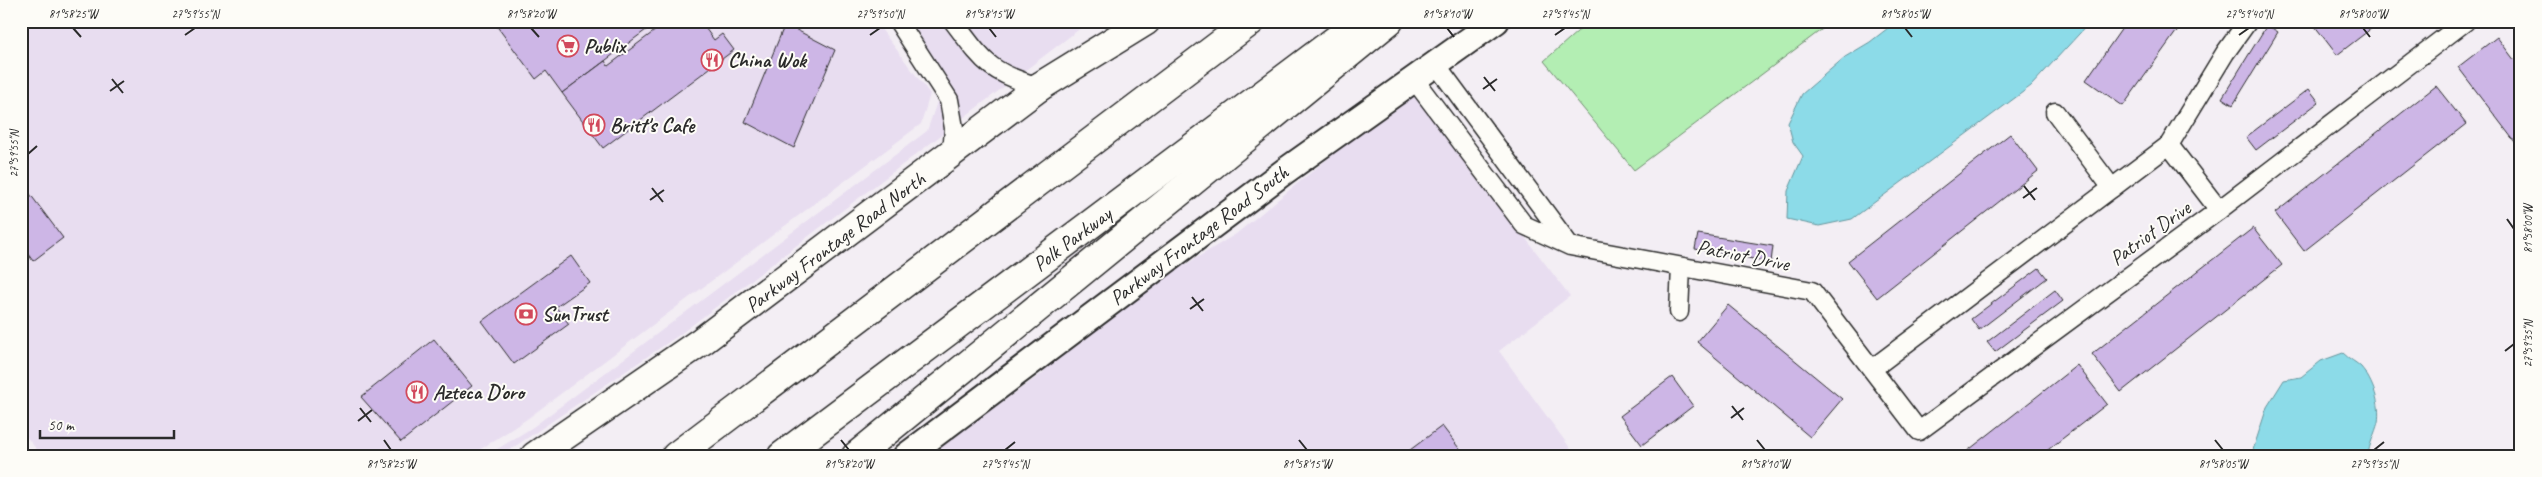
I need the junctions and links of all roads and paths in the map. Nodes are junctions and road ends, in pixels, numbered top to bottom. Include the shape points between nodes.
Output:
1 (898, 21) edge
2 (954, 21) edge
3 (1129, 21) edge
4 (1146, 21) edge
5 (1251, 21) edge
6 (1361, 21) edge
7 (1389, 21) edge
8 (1496, 21) edge
9 (2248, 21) edge
10 (2466, 21) edge
11 (1435, 63) junction
12 (1413, 78) junction
13 (1039, 87) junction
14 (2055, 112) dead end
15 (2169, 145) junction
16 (952, 154) junction
17 (2112, 188) junction
18 (2219, 210) junction
19 (1570, 246) junction
20 (1682, 267) junction
21 (1679, 312) dead end
22 (1872, 369) junction
23 (535, 456) edge
24 (676, 456) edge
25 (782, 456) edge
26 (856, 456) edge
27 (906, 456) edge

1 - 16 street via 949,100 954,128
2 - 13 street via 985,62 1004,76
3 - 13 main road, Parkway Frontage Road North
4 - 13 main road
5 - 24 main road
6 - 25 main road, Polk Parkway
7 - 26 main road
8 - 11 main road, Parkway Frontage Road South
9 - 15 street
10 - 18 street, Patriot Drive
11 - 12 main road, Parkway Frontage Road South
11 - 19 street
12 - 19 street, Patriot Drive via 1524,225
12 - 27 main road, Parkway Frontage Road South
13 - 16 main road, Parkway Frontage Road North
14 - 17 street
15 - 17 street
15 - 18 street
16 - 23 main road, Parkway Frontage Road North via 702,342
17 - 22 street
18 - 22 street, Patriot Drive via 1919,431
19 - 20 street, Patriot Drive
20 - 21 street
20 - 22 street, Patriot Drive via 1812,291

